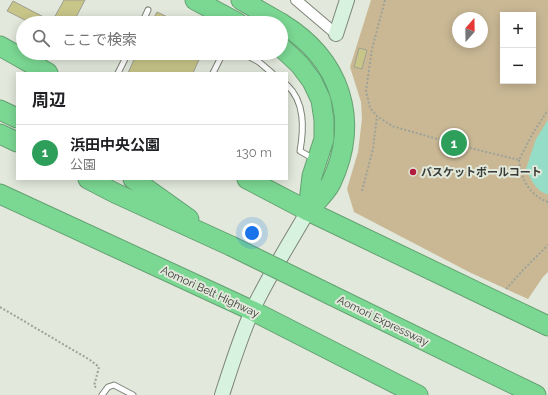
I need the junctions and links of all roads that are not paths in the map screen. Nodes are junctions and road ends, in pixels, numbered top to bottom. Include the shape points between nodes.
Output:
1 (195, 0) edge
2 (241, 0) edge
3 (296, 0) edge
4 (347, 0) edge
5 (148, 10) dead end
6 (145, 16) edge
7 (225, 16) edge
8 (269, 16) edge
9 (288, 27) edge
10 (336, 34) joint
11 (0, 46) edge
12 (288, 54) edge
13 (16, 55) edge
14 (25, 60) edge
15 (124, 60) edge
16 (220, 60) edge
17 (255, 60) edge
18 (46, 72) edge
19 (118, 72) edge
20 (214, 72) edge
21 (271, 72) edge
22 (288, 86) edge
23 (0, 110) edge
24 (16, 118) edge
25 (0, 134) edge
26 (16, 142) edge
27 (317, 160) junction
28 (90, 180) edge
29 (134, 180) edge
30 (249, 180) edge
31 (0, 194) edge
32 (308, 211) junction
33 (231, 246) junction
34 (253, 311) junction
35 (548, 326) edge
36 (103, 394) edge
37 (133, 395) edge
38 (222, 395) edge
39 (418, 395) edge
40 (536, 395) edge

1 - 7 highway
2 - 8 highway
3 - 10 street
4 - 10 street
5 - 6 lane
9 - 32 highway via 314,48 328,67 340,90 344,117 344,138 340,158 330,184
11 - 13 highway
12 - 27 highway via 312,81 321,100 324,139
14 - 18 highway
15 - 19 lane
16 - 20 lane
17 - 21 lane
22 - 27 lane via 293,90 301,107 303,135 300,151
23 - 24 highway
25 - 26 highway
27 - 32 highway via 312,176
28 - 33 highway, Aomori Expressway
29 - 33 highway, Aomori Expressway
30 - 32 highway
31 - 34 highway, Aomori Belt Highway
32 - 34 street
32 - 35 highway
33 - 40 highway, Aomori Expressway, bridge
34 - 38 street via 239,343
34 - 39 highway, Aomori Belt Highway
36 - 37 lane via 108,387 114,385

